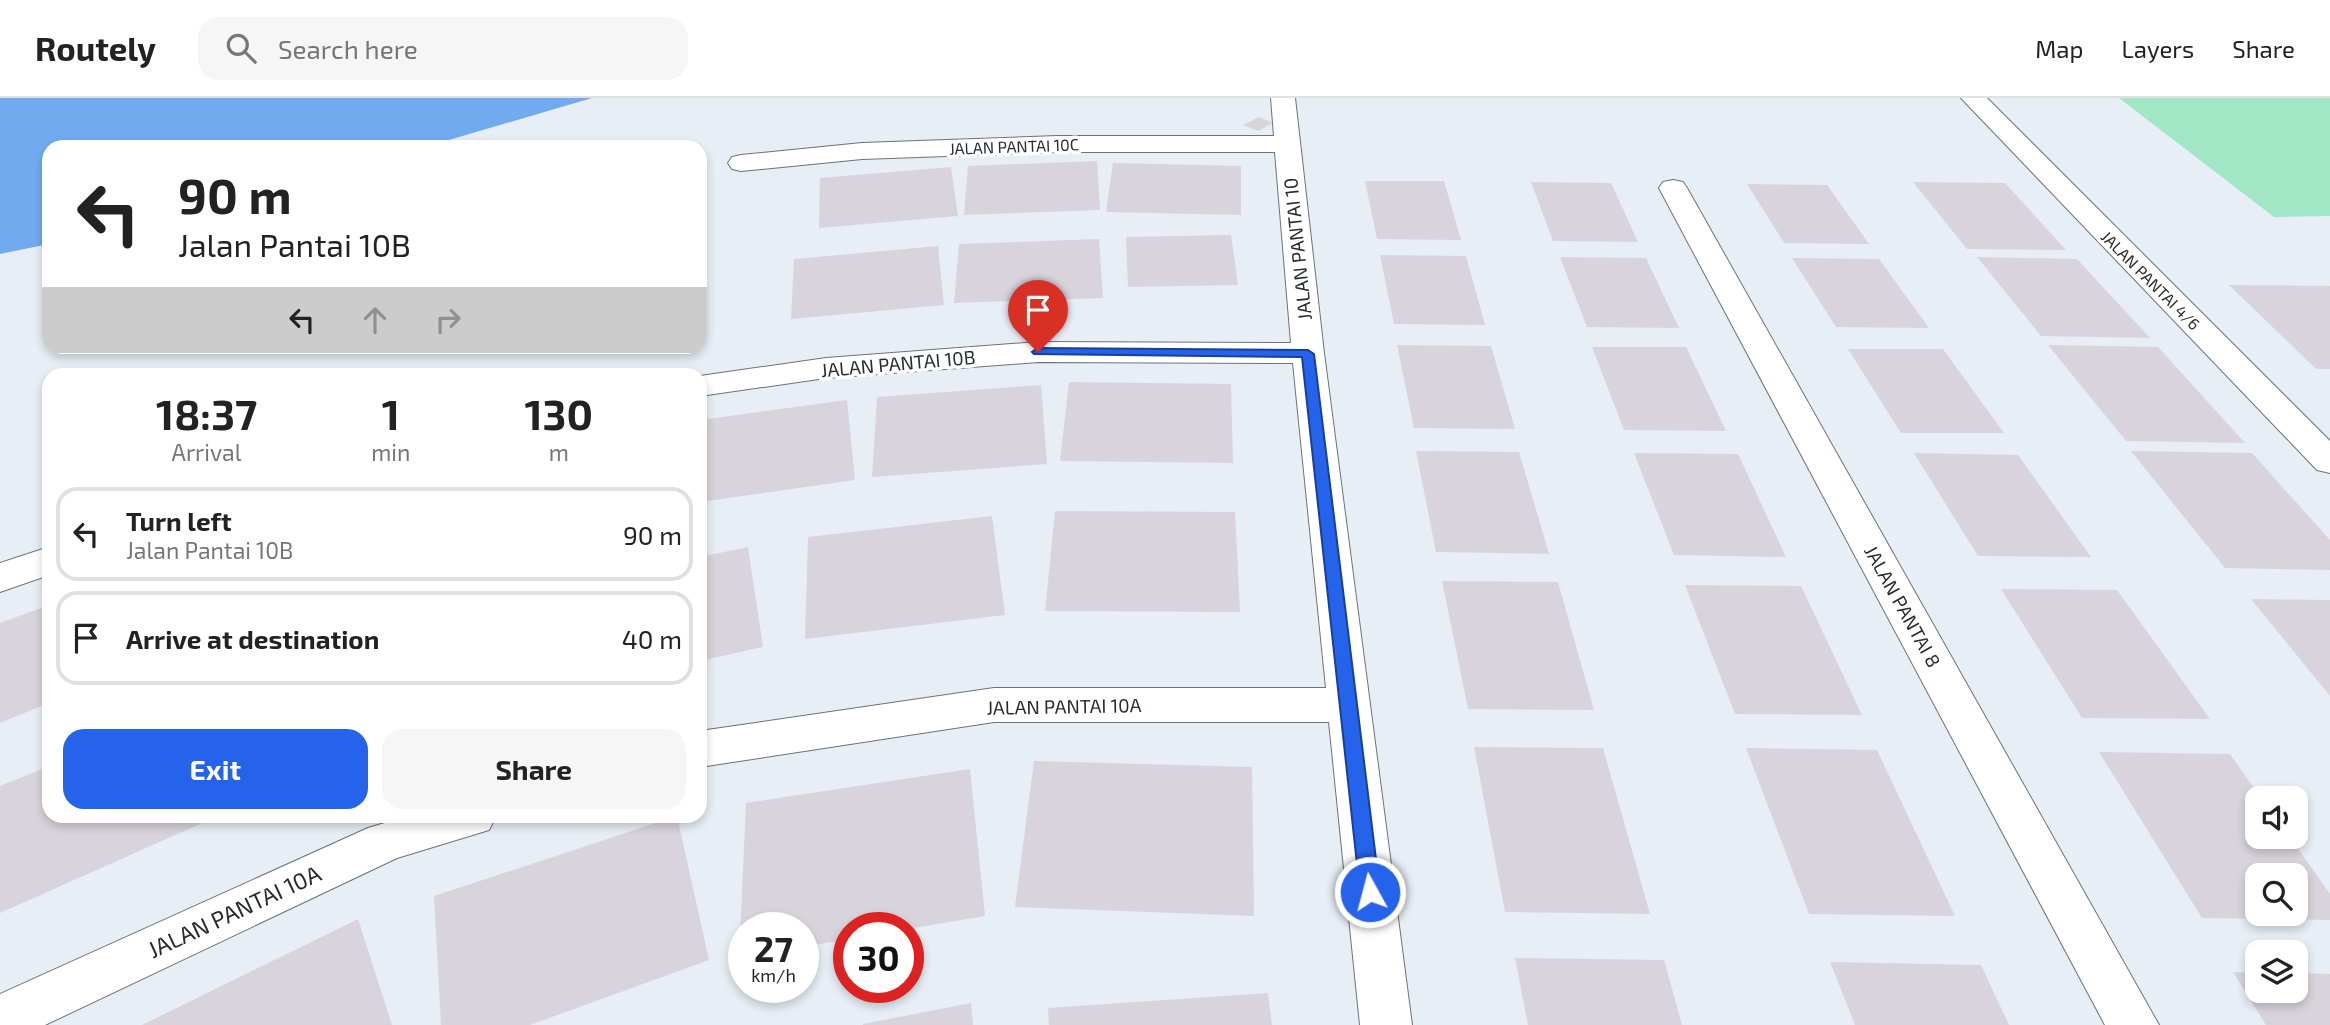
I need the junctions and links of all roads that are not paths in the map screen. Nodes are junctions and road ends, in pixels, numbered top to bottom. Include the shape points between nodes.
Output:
1 (1283, 98) edge
2 (1973, 98) edge
3 (1287, 144) junction
4 (741, 163) dead end
5 (1673, 188) dead end
6 (1308, 354) junction
7 (707, 385) edge
8 (2330, 462) edge
9 (42, 563) edge
10 (0, 578) edge
11 (1347, 705) junction
12 (707, 748) edge
13 (449, 823) edge
14 (0, 1020) edge
15 (1386, 1025) edge
16 (2133, 1025) edge

1 - 3 street, JALAN PANTAI 10
2 - 8 street, JALAN PANTAI 4/6
3 - 4 street, JALAN PANTAI 10C via 1058,144 862,151
3 - 6 street, JALAN PANTAI 10
5 - 16 street, JALAN PANTAI 8
6 - 7 street, JALAN PANTAI 10B via 1038,352 826,369
6 - 11 street, JALAN PANTAI 10
9 - 10 street
11 - 12 street, JALAN PANTAI 10A via 994,705
11 - 15 street, JALAN PANTAI 10
13 - 14 street, JALAN PANTAI 10A via 385,842

